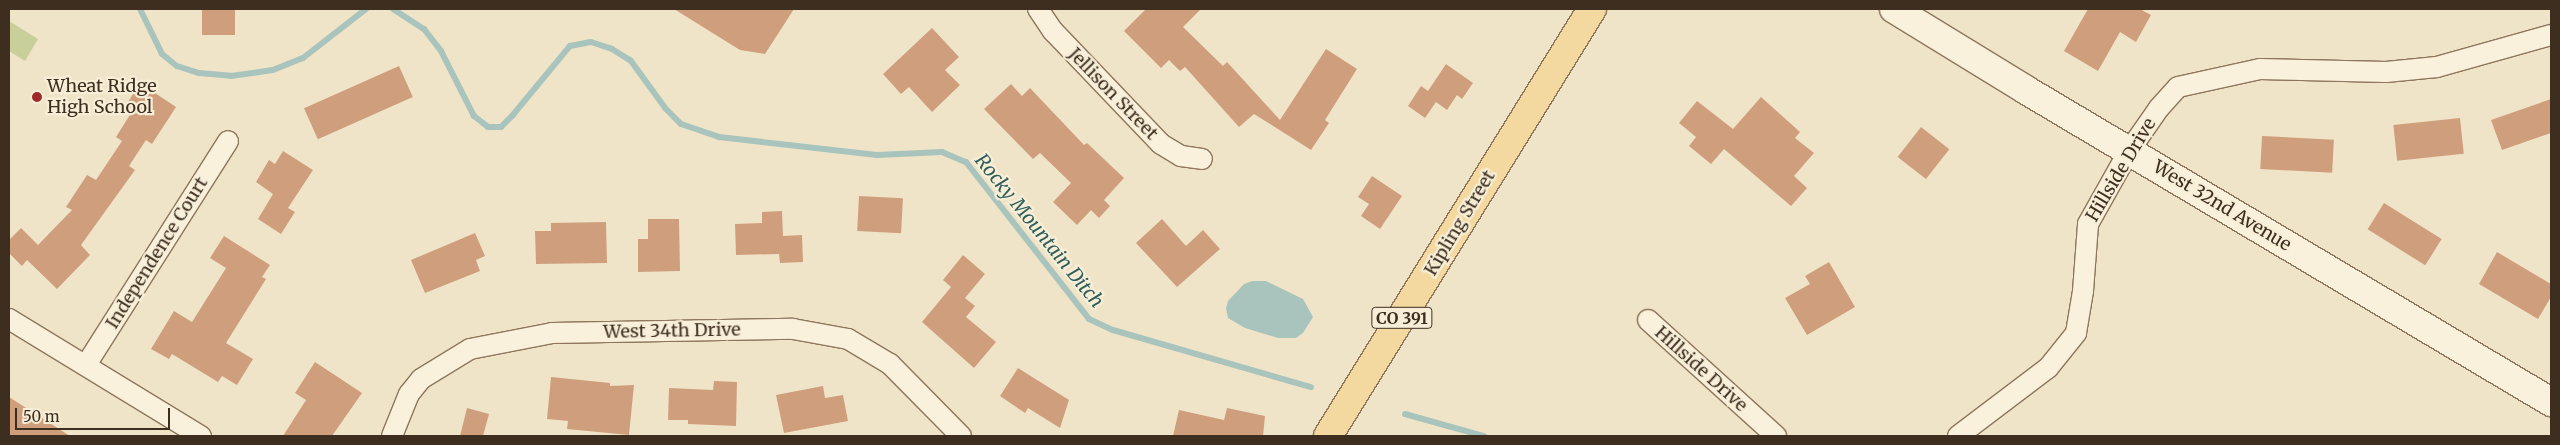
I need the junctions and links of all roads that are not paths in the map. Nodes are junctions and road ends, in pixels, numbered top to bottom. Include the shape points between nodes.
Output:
1 (1038, 9) edge
2 (1592, 9) edge
3 (1894, 9) edge
4 (2551, 35) edge
5 (228, 141) dead end
6 (2128, 151) junction
7 (1202, 159) dead end
8 (9, 319) edge
9 (1648, 320) dead end
10 (86, 365) junction
11 (2551, 402) edge
12 (201, 436) edge
13 (392, 436) edge
14 (960, 436) edge
15 (1328, 436) edge
16 (1776, 436) edge
17 (1958, 436) edge

1 - 7 street, Jellison Street via 1053,31 1161,144 1181,156
2 - 15 main road, Kipling Street / CO 391
3 - 6 street, West 32nd Avenue
4 - 6 street, Hillside Drive via 2437,67 2386,72 2260,69 2203,80 2178,87
5 - 10 street, Independence Court
6 - 11 street, West 32nd Avenue
6 - 17 street, Hillside Drive via 2088,224 2076,333 2048,368
8 - 10 street
9 - 16 street, Hillside Drive
10 - 12 street
13 - 14 street, West 34th Drive via 409,394 421,379 470,349 552,333 793,328 848,339 890,364

